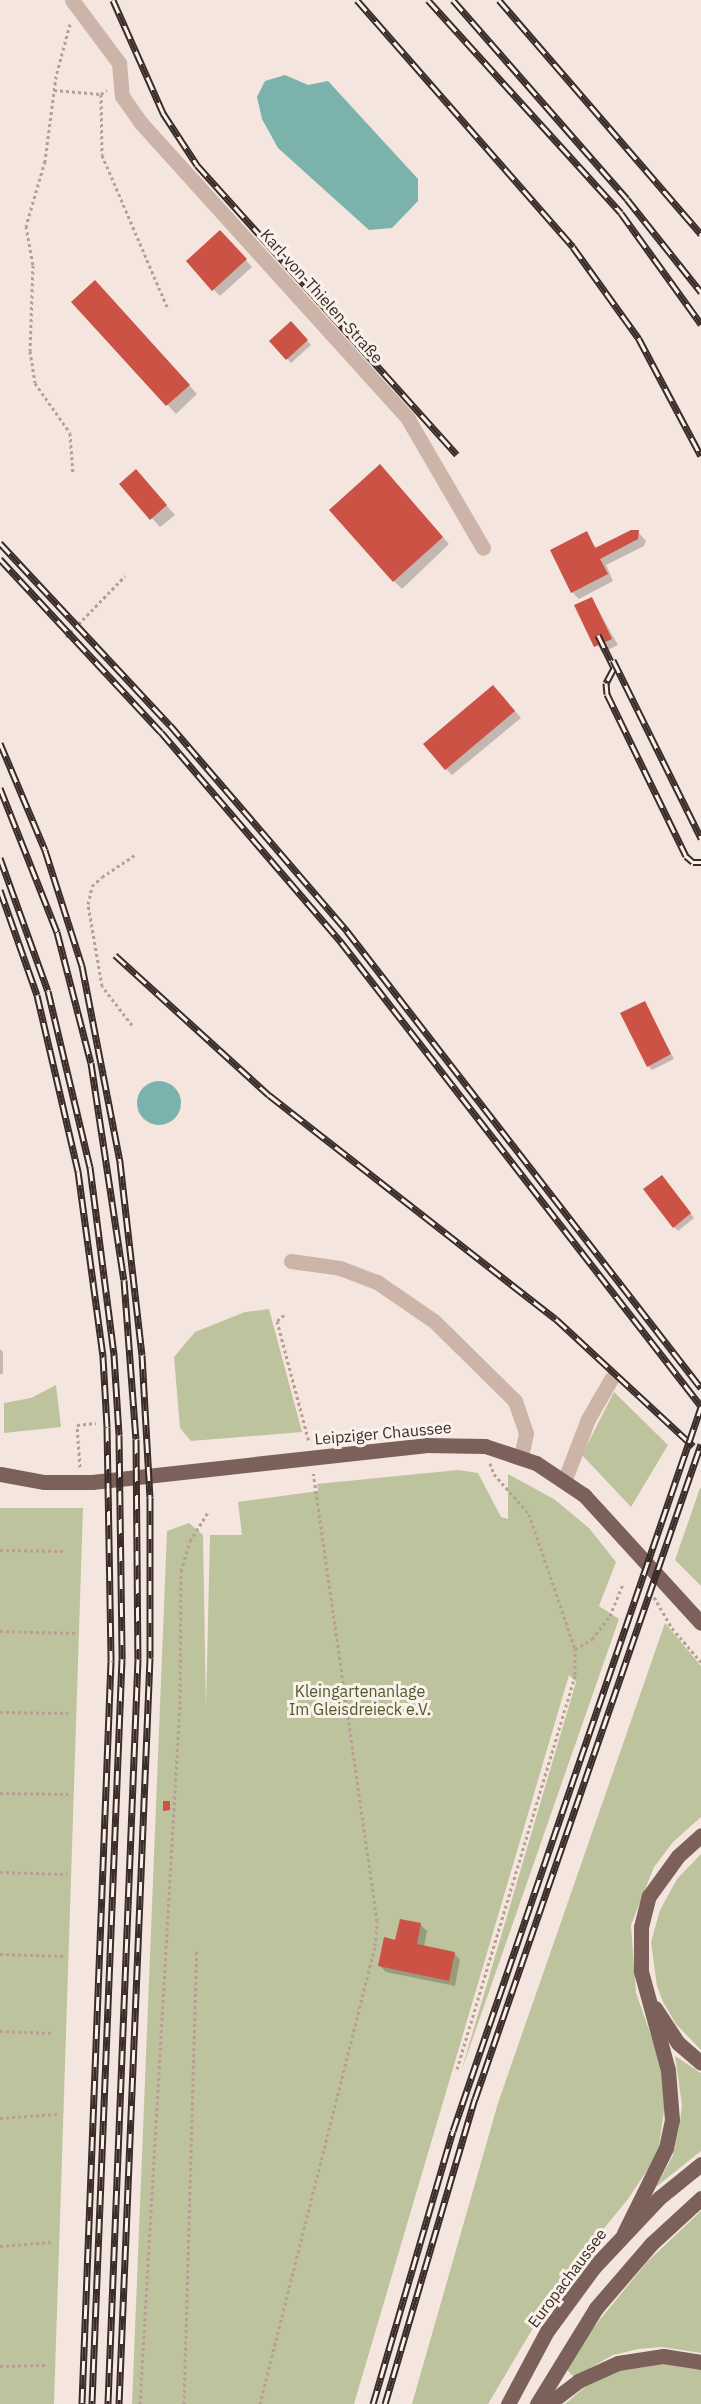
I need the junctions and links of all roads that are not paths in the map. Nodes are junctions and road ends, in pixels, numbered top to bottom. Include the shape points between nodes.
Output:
1 (74, 2) edge
2 (483, 548) dead end
3 (291, 1261) dead end
4 (611, 1379) dead end
5 (521, 1457) junction
6 (0, 1474) edge
7 (565, 1479) junction
8 (701, 1623) edge
9 (701, 1835) edge
10 (648, 1998) junction
11 (701, 2063) edge
12 (701, 2164) edge
13 (701, 2198) edge
14 (624, 2233) junction
15 (701, 2362) edge
16 (508, 2404) edge
17 (537, 2404) edge
18 (548, 2404) edge

1 - 2 lane, Karl-von-Thielen-Straße via 119,63 122,96 141,123 408,419
3 - 5 lane via 340,1268 377,1282 434,1321 515,1401 526,1433
4 - 7 lane via 588,1419
5 - 6 main road, Leipziger Chaussee via 485,1446 447,1444 92,1482 44,1482
5 - 7 main road, Leipziger Chaussee
7 - 8 main road, Leipziger Chaussee via 612,1524
9 - 10 main road via 678,1856 649,1896 639,1942
10 - 11 main road via 678,2043
10 - 14 main road via 668,2070 672,2120 666,2148
12 - 14 main road, Europachaussee
13 - 17 main road via 651,2244 596,2308
14 - 16 main road, Europachaussee via 565,2305
15 - 18 main road via 663,2356 618,2363 578,2381

